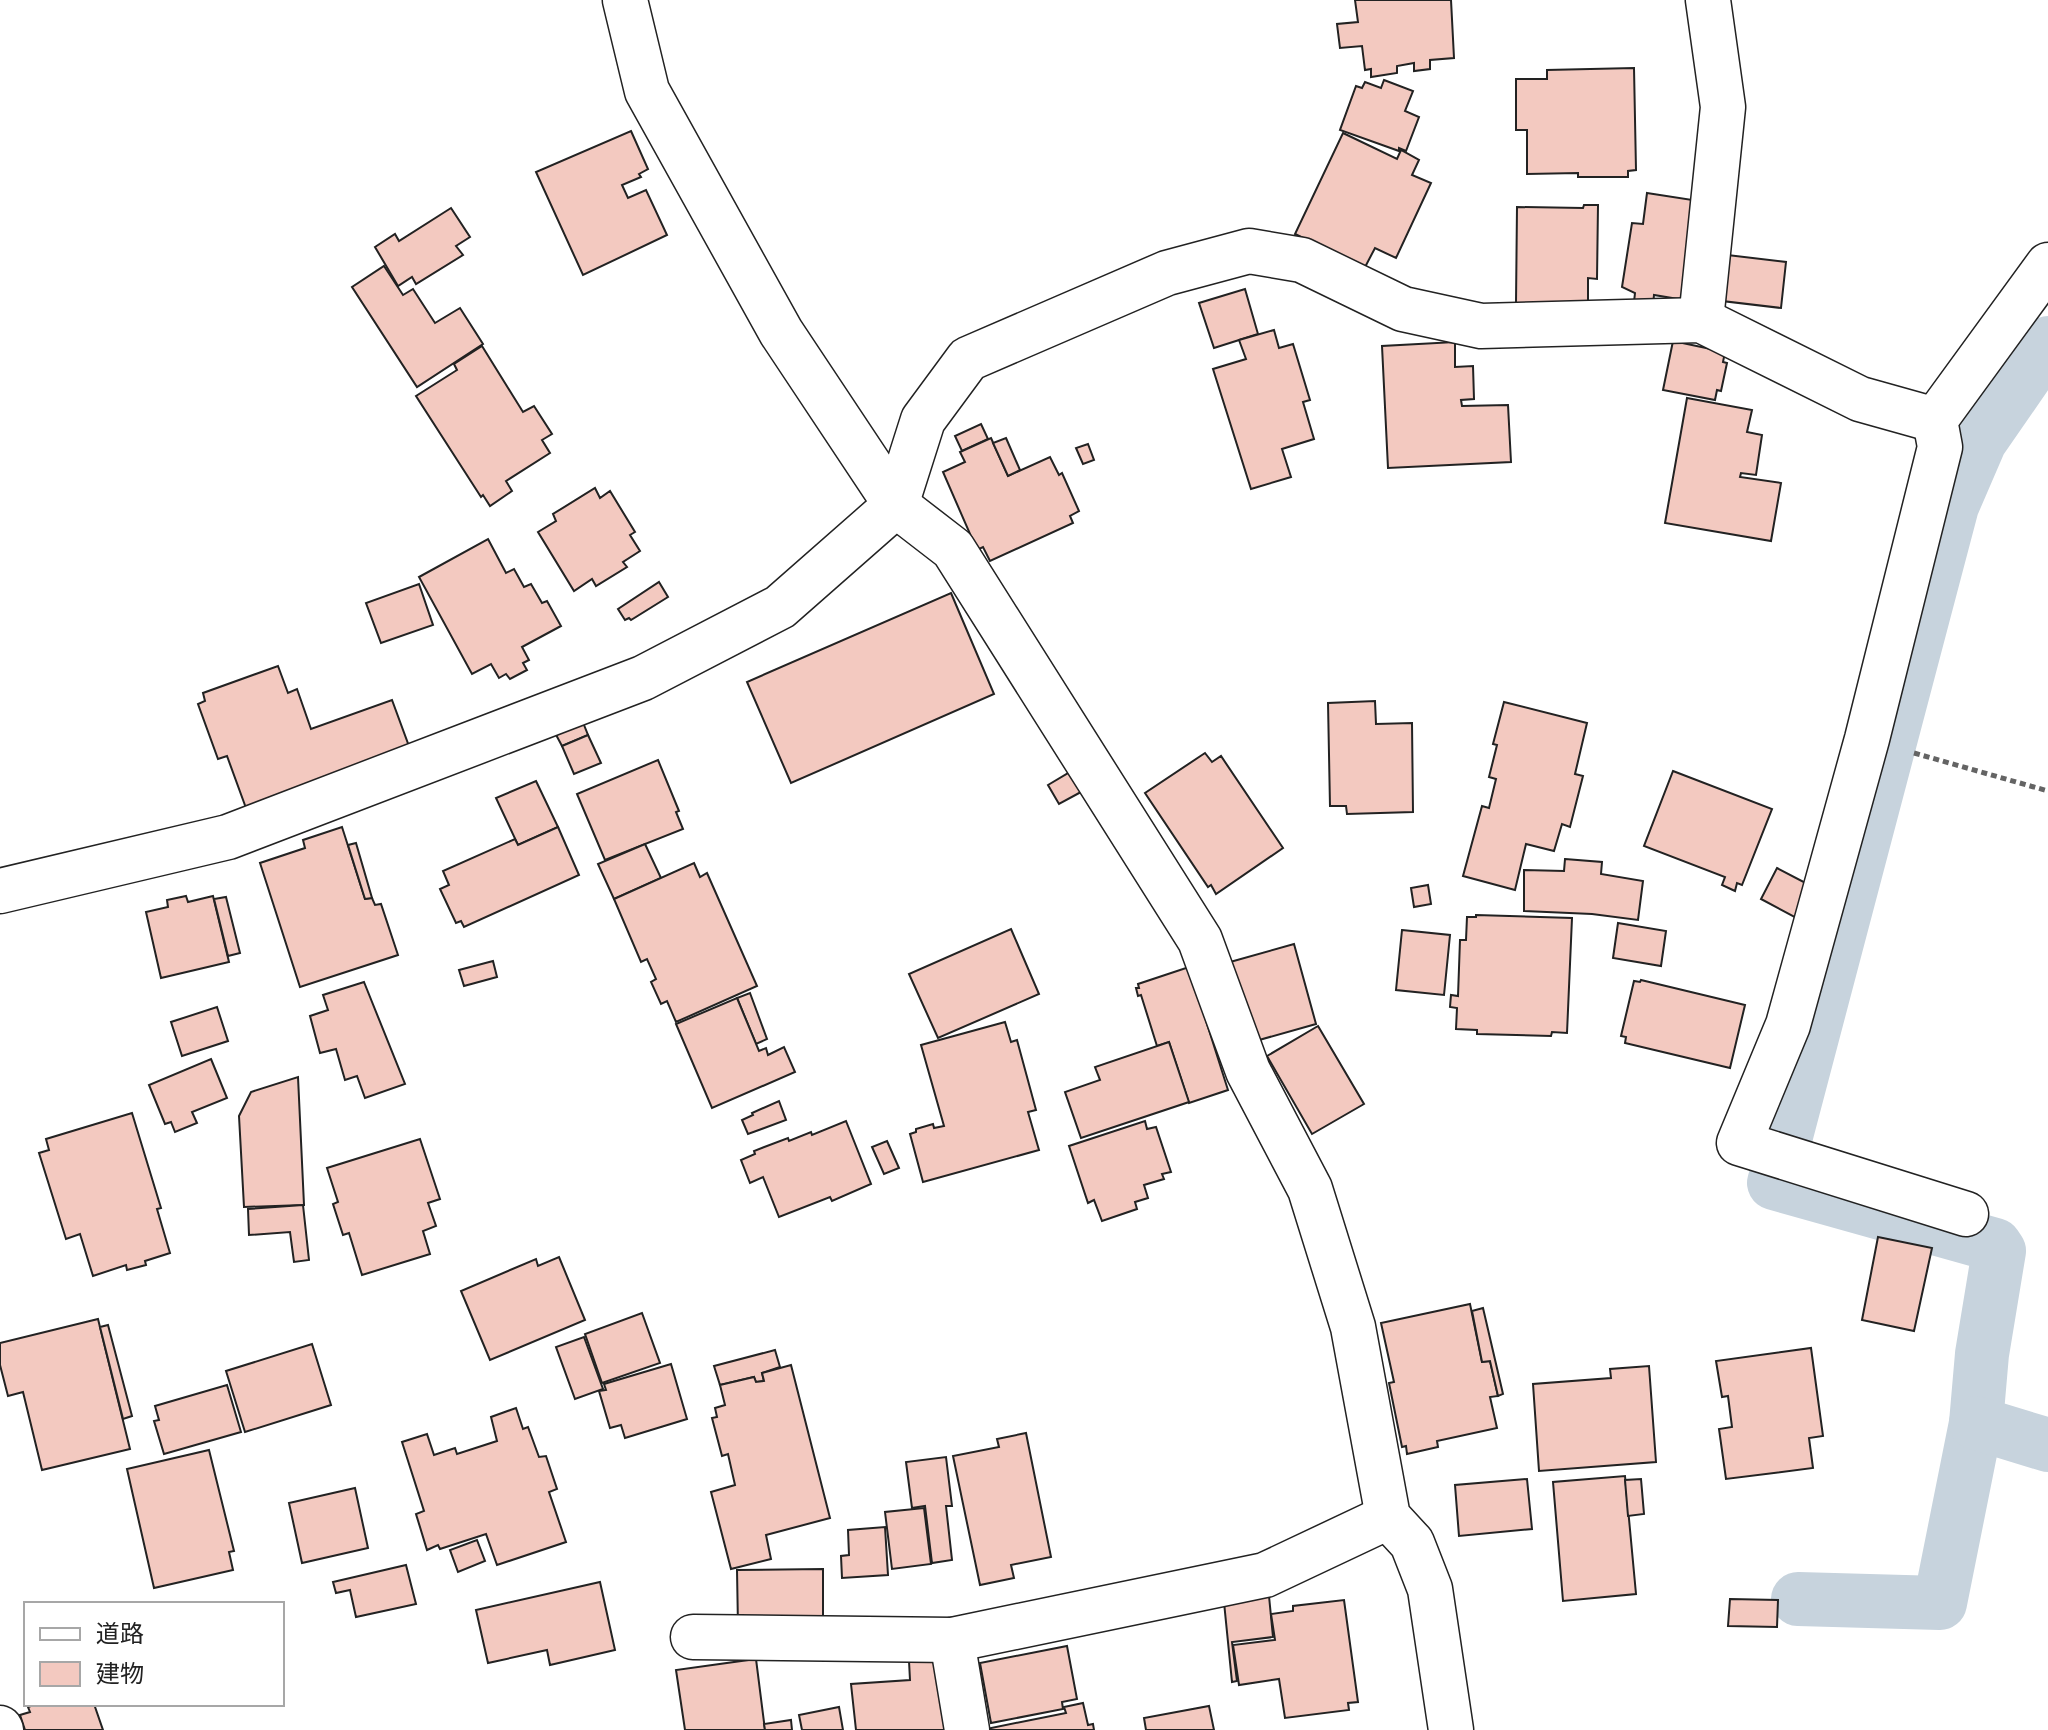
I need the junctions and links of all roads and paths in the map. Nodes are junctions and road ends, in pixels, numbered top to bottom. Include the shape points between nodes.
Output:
1 (625, 0) edge
2 (1708, 0) edge
3 (2048, 265) edge
4 (1701, 320) junction
5 (1935, 420) junction
6 (896, 505) junction
7 (1913, 752) dead end
8 (2048, 791) edge
9 (0, 891) edge
10 (1966, 1214) dead end
11 (1388, 1517) junction
12 (693, 1637) dead end
13 (952, 1640) junction
14 (967, 1730) edge
15 (1451, 1730) edge

1 - 6 street via 647,91 781,332
2 - 4 street via 1723,107
3 - 5 street
4 - 5 street via 1860,399
4 - 6 street via 1481,326 1403,309 1302,260 1249,251 1167,273 968,359 923,420
5 - 10 street via 1940,447 1863,754 1788,1025 1739,1143
6 - 9 street via 780,607 643,678 228,837
6 - 11 street via 953,549 1200,940 1248,1071 1310,1189 1353,1327
7 - 8 path
11 - 13 street via 1265,1575
11 - 15 street via 1412,1543 1430,1589
12 - 13 street
13 - 14 street

